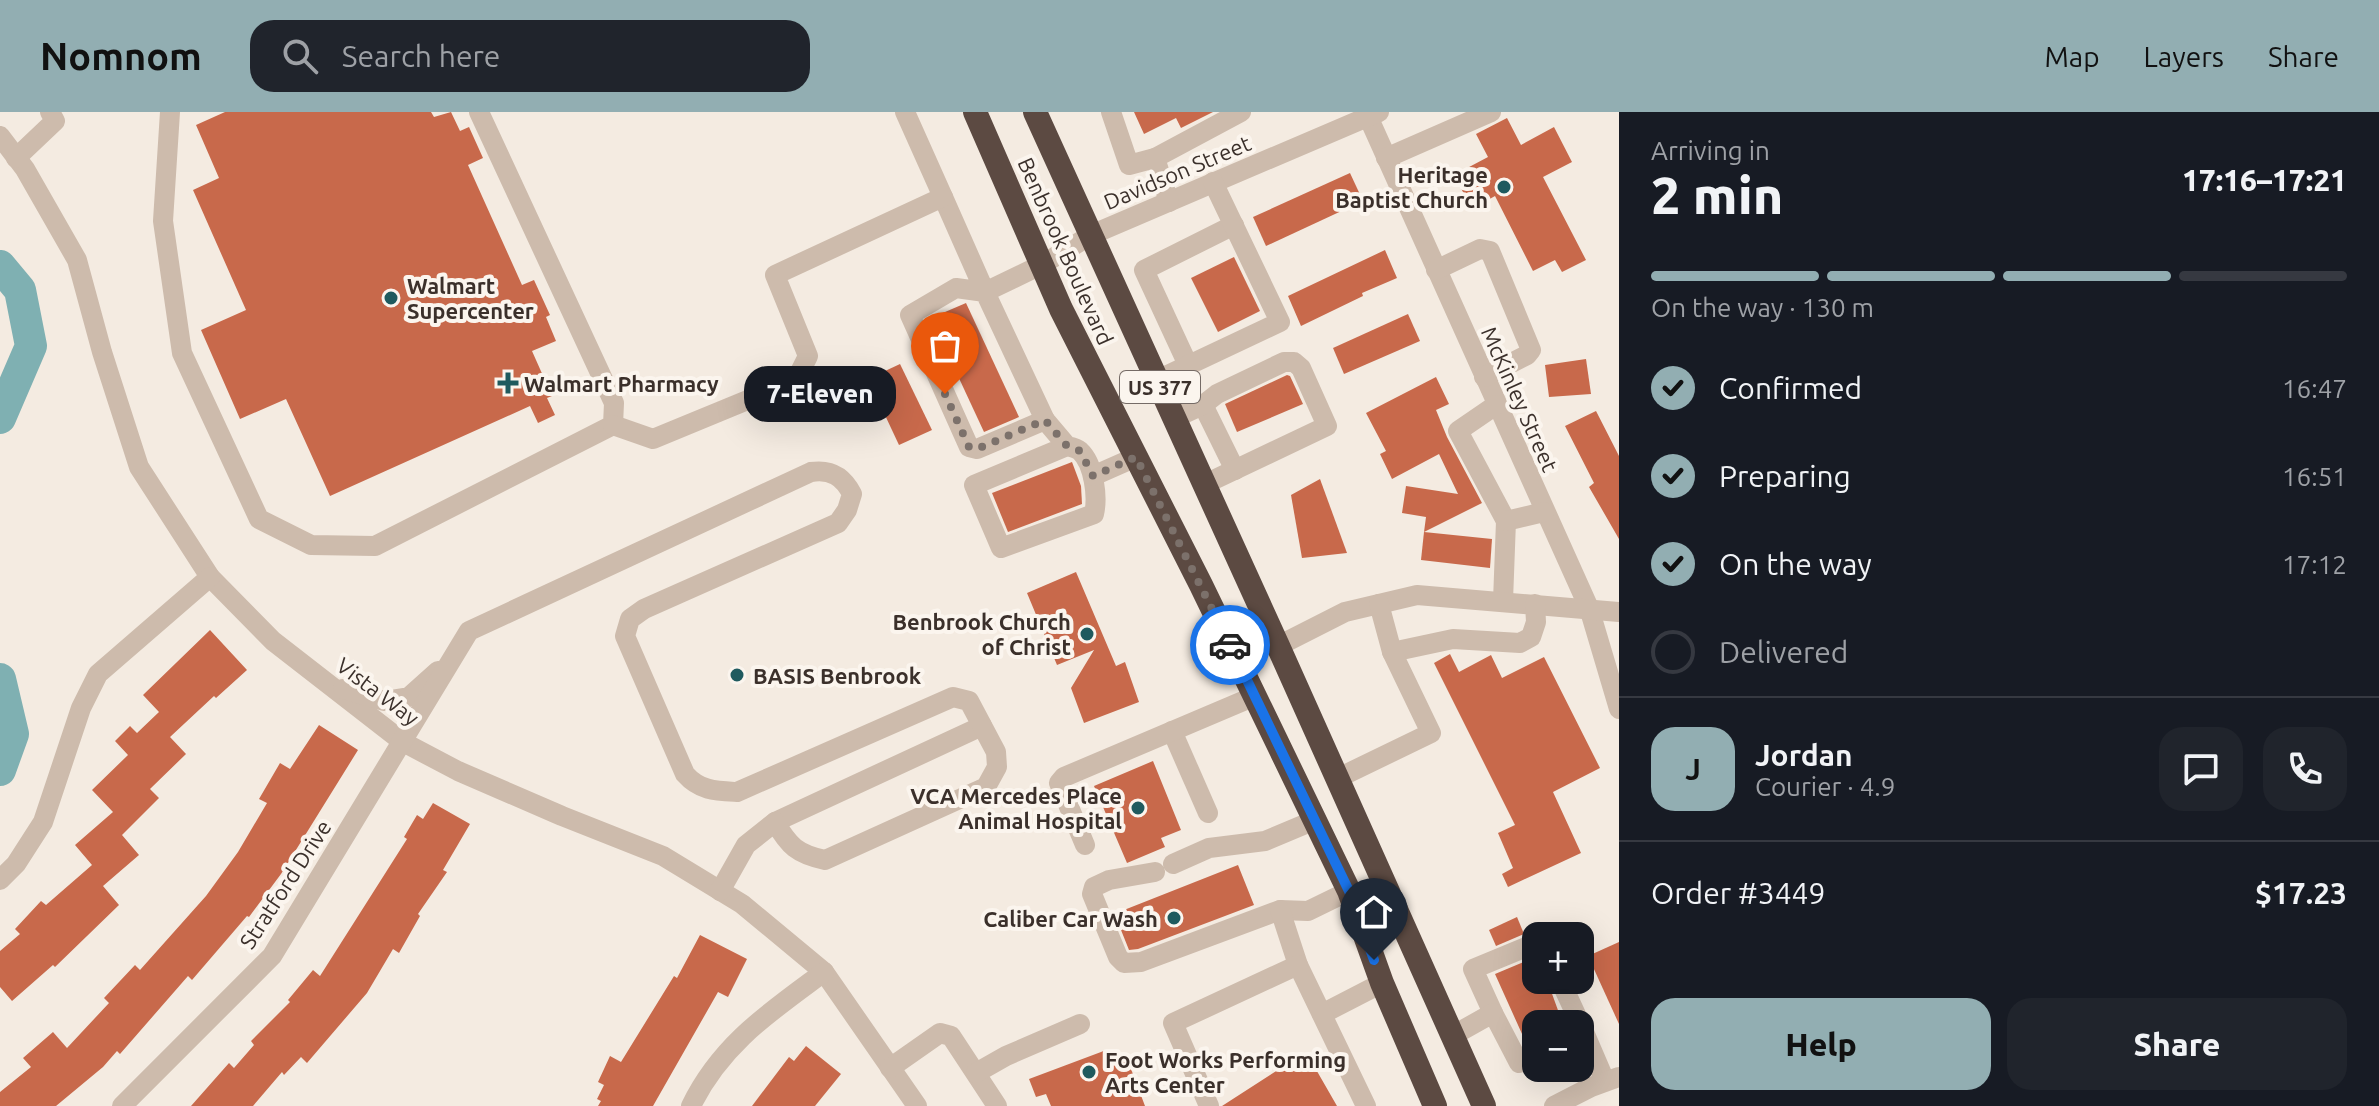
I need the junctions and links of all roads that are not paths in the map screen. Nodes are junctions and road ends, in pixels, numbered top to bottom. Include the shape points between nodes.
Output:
1 (50, 112) edge
2 (170, 112) edge
3 (905, 112) edge
4 (975, 112) edge
5 (1035, 112) edge
6 (1111, 112) edge
7 (1241, 112) edge
8 (1491, 112) edge
9 (482, 113) edge
10 (1371, 114) edge
11 (0, 136) edge
12 (16, 158) junction
13 (1155, 158) junction
14 (1386, 158) junction
15 (1213, 182) junction
16 (943, 197) junction
17 (1169, 202) junction
18 (1234, 225) junction
19 (1091, 235) junction
20 (1043, 264) junction
21 (1436, 270) junction
22 (985, 292) junction
23 (1188, 365) junction
24 (1484, 377) junction
25 (1157, 380) junction
26 (1203, 405) junction
27 (1496, 405) junction
28 (1175, 418) junction
29 (1045, 420) junction
30 (613, 425) junction
31 (1067, 446) junction
32 (977, 449) junction
33 (1136, 457) junction
34 (1235, 470) junction
35 (1093, 476) junction
36 (988, 479) junction
37 (1205, 484) junction
38 (1544, 512) junction
39 (1506, 521) junction
40 (210, 577) junction
41 (1503, 601) junction
42 (1379, 604) junction
43 (1535, 604) junction
44 (1589, 608) junction
45 (1619, 612) edge
46 (1278, 646) junction
47 (1392, 652) junction
48 (453, 658) junction
49 (331, 686) junction
50 (1255, 696) junction
51 (1619, 709) edge
52 (982, 726) junction
53 (1172, 731) junction
54 (403, 742) junction
55 (1336, 779) junction
56 (1208, 813) dead end
57 (1315, 820) junction
58 (775, 822) junction
59 (1085, 845) dead end
60 (0, 880) edge
61 (720, 891) junction
62 (1349, 891) junction
63 (1280, 910) junction
64 (1522, 949) edge
65 (1298, 965) junction
66 (824, 972) junction
67 (1382, 983) junction
68 (1493, 1013) junction
69 (1322, 1014) junction
70 (1080, 1024) dead end
71 (1452, 1036) junction
72 (1594, 1051) edge
73 (1522, 1062) edge
74 (890, 1068) junction
75 (976, 1073) junction
76 (1612, 1079) edge
77 (122, 1106) edge
78 (691, 1106) edge
79 (917, 1106) edge
80 (997, 1106) edge
81 (1209, 1106) edge
82 (1366, 1106) edge
83 (1435, 1106) edge
84 (1484, 1106) edge
85 (1554, 1106) edge

1 - 12 street via 55,121
2 - 30 street via 163,221 182,353 259,519 311,545 375,546
3 - 16 street
4 - 20 highway, Benbrook Boulevard / US 377
5 - 19 highway, Benbrook Boulevard / US 377
6 - 13 street via 1129,165
7 - 13 street
8 - 14 street
9 - 30 street via 614,403
10 - 14 street, McKinley Street
10 - 15 street, Davidson Street
11 - 12 street, Vista Way
12 - 40 street, Vista Way via 77,260 139,467
13 - 17 street
14 - 21 street, McKinley Street
15 - 17 street, Davidson Street
15 - 18 street
16 - 22 street
16 - 30 street via 775,275 808,356 796,380 653,439
17 - 19 street, Davidson Street
18 - 23 street via 1144,270
18 - 23 street via 1280,322
19 - 20 street, Davidson Street
19 - 25 highway, Benbrook Boulevard / US 377
20 - 22 street, Davidson Street
20 - 33 highway, Benbrook Boulevard / US 377
21 - 24 street, McKinley Street
21 - 24 street via 1480,249 1490,251 1531,350
22 - 29 street
22 - 32 street via 956,288 910,315 969,447
23 - 25 street
24 - 27 street, McKinley Street
25 - 28 highway, Benbrook Boulevard / US 377
26 - 28 street
26 - 34 street
26 - 34 street via 1284,362 1301,368 1327,426
27 - 38 street, McKinley Street
27 - 39 street via 1458,431
28 - 37 highway, Benbrook Boulevard / US 377
29 - 31 street
29 - 32 street
31 - 35 street via 1080,451
31 - 36 street
32 - 36 street
33 - 35 street
33 - 50 highway, Benbrook Boulevard / US 377
34 - 37 street
35 - 36 street via 1094,514 1001,548 974,485
37 - 46 highway, Benbrook Boulevard / US 377
38 - 39 street
38 - 44 street, McKinley Street
39 - 41 street
40 - 49 street, Vista Way via 273,641
40 - 60 street via 98,674 81,708 43,822
41 - 42 street via 1417,595
41 - 43 street
42 - 46 street via 1345,612
42 - 47 street
43 - 44 street
43 - 47 street via 1531,637 1520,643 1453,639
44 - 45 street
44 - 51 street, McKinley Street
46 - 55 highway, Benbrook Boulevard / US 377
47 - 55 street via 1431,733
48 - 49 street via 409,697 384,701
48 - 52 street via 469,631 822,470 838,475 852,494 838,523 630,619 625,636 685,774 712,791 737,792 953,697 969,701
48 - 54 street, Stratford Drive
49 - 54 street, Vista Way
50 - 53 street
50 - 57 highway, Benbrook Boulevard / US 377
52 - 58 street
52 - 58 street via 996,752 997,767 986,787 825,860 804,855 787,842
53 - 56 street
53 - 59 street via 1059,783
54 - 61 street, Vista Way via 458,771 663,856
54 - 77 street, Stratford Drive via 272,956
55 - 71 highway, Benbrook Boulevard / US 377
57 - 62 highway, Benbrook Boulevard / US 377
57 - 63 street via 1265,841 1209,848 1164,868 1109,880 1094,887 1092,894 1124,963 1141,962
58 - 61 street via 746,845
61 - 66 street, Vista Way
62 - 63 street via 1308,911
62 - 67 highway, Benbrook Boulevard / US 377
63 - 65 street
64 - 68 street via 1473,969
65 - 69 street
65 - 81 street via 1173,1023
66 - 74 street, Vista Way
66 - 78 street via 746,1031 703,1081
67 - 69 street
67 - 83 highway, Benbrook Boulevard / US 377
68 - 71 street
68 - 73 street
69 - 82 street
70 - 75 street
71 - 84 highway, Benbrook Boulevard / US 377
72 - 76 street
74 - 75 street via 940,1033 951,1036
74 - 79 street, Vista Way
75 - 80 street
76 - 85 street

